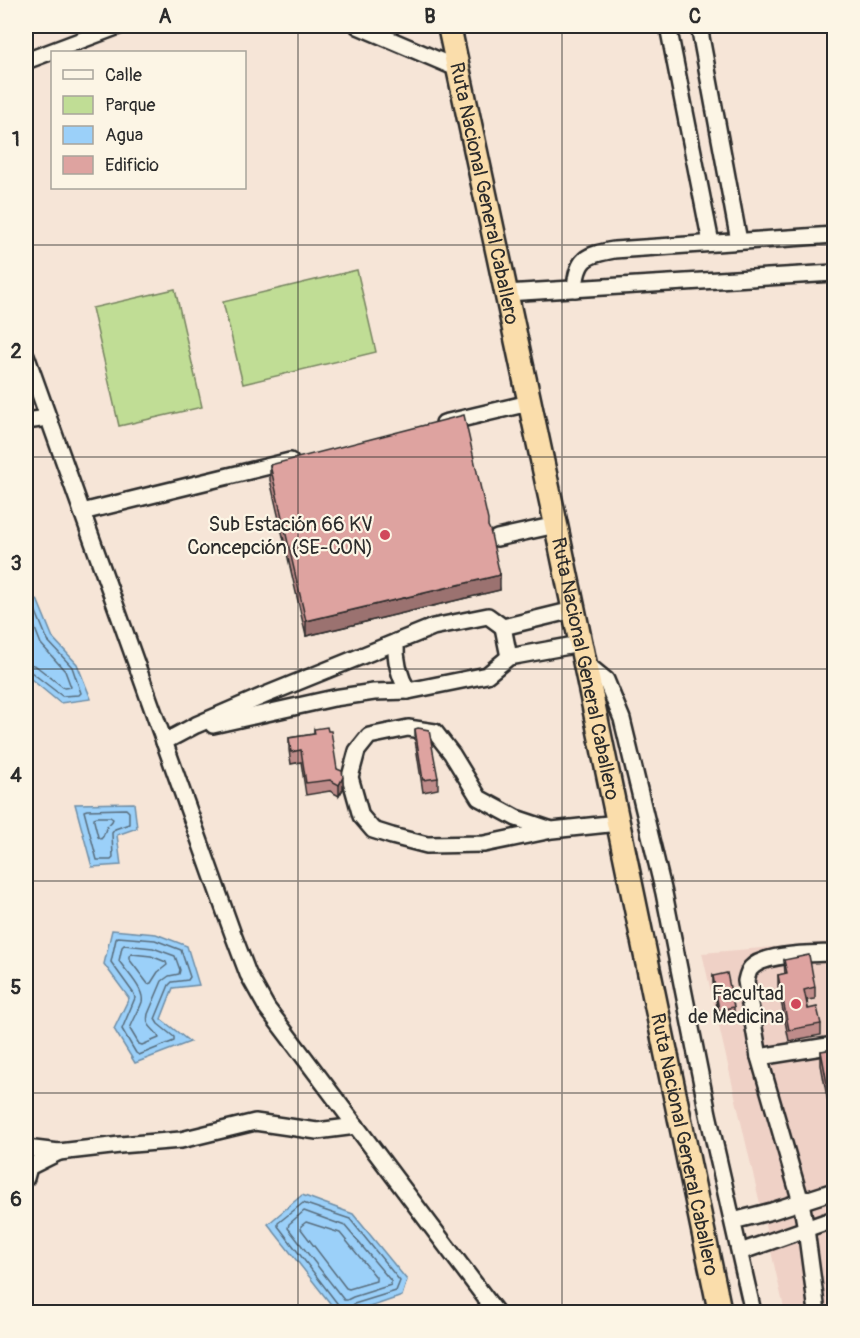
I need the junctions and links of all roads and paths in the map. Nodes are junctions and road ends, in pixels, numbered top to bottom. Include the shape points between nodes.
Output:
1 (119, 26) edge
2 (358, 26) edge
3 (449, 26) edge
4 (668, 26) edge
5 (699, 26) edge
6 (53, 51) edge
7 (51, 52) edge
8 (26, 61) edge
9 (459, 69) junction
10 (834, 235) edge
11 (739, 241) junction
12 (711, 243) junction
13 (834, 273) edge
14 (575, 289) junction
15 (506, 293) junction
16 (26, 355) edge
17 (529, 403) junction
18 (48, 418) junction
19 (26, 421) edge
20 (434, 426) edge
21 (309, 456) edge
22 (82, 512) junction
23 (556, 525) junction
24 (497, 538) dead end
25 (573, 610) junction
26 (503, 627) junction
27 (396, 642) junction
28 (582, 653) junction
29 (508, 657) junction
30 (408, 691) junction
31 (189, 729) junction
32 (164, 742) junction
33 (618, 823) junction
34 (552, 830) junction
35 (834, 953) edge
36 (828, 1046) dead end
37 (759, 1057) junction
38 (356, 1126) junction
39 (26, 1148) edge
40 (59, 1152) junction
41 (26, 1178) edge
42 (834, 1191) edge
43 (801, 1202) junction
44 (834, 1219) edge
45 (734, 1221) junction
46 (806, 1229) junction
47 (740, 1252) junction
48 (496, 1312) edge
49 (720, 1312) edge
50 (753, 1312) edge
51 (818, 1312) edge

1 - 6 street
2 - 9 street
3 - 9 highway, Ruta Nacional General Caballero
4 - 12 street
5 - 11 street
7 - 8 street
9 - 15 highway, Ruta Nacional General Caballero
10 - 11 street
11 - 12 street
12 - 14 street via 591,254 581,263
13 - 14 street
14 - 15 street
15 - 17 highway, Ruta Nacional General Caballero
16 - 18 street
17 - 20 street
17 - 23 highway, Ruta Nacional General Caballero
18 - 19 street
18 - 22 street
21 - 22 street
22 - 32 street
23 - 24 street
23 - 25 highway, Ruta Nacional General Caballero
25 - 26 street
25 - 28 highway, Ruta Nacional General Caballero
26 - 27 street via 488,616 433,627
26 - 29 street
27 - 30 street via 401,679
27 - 31 street
28 - 29 street
28 - 33 highway, Ruta Nacional General Caballero
28 - 45 street via 606,680 622,719 664,893 708,1114
29 - 30 street via 487,675
30 - 31 street via 333,698
31 - 32 street
32 - 38 street via 248,974 267,1008
33 - 34 street
33 - 49 highway, Ruta Nacional General Caballero
34 - 34 street via 516,818 479,798 435,732 408,728 369,736 357,751 350,777 361,816 374,830 427,845 484,844
35 - 37 street via 760,960 749,969 746,981
36 - 37 street
37 - 43 street
38 - 40 street via 316,1131 255,1122 181,1140
38 - 48 street
39 - 40 street
40 - 41 street via 29,1167
42 - 43 street
43 - 45 street
43 - 46 street
44 - 46 street
45 - 47 street
46 - 47 street
46 - 51 street
47 - 50 street

